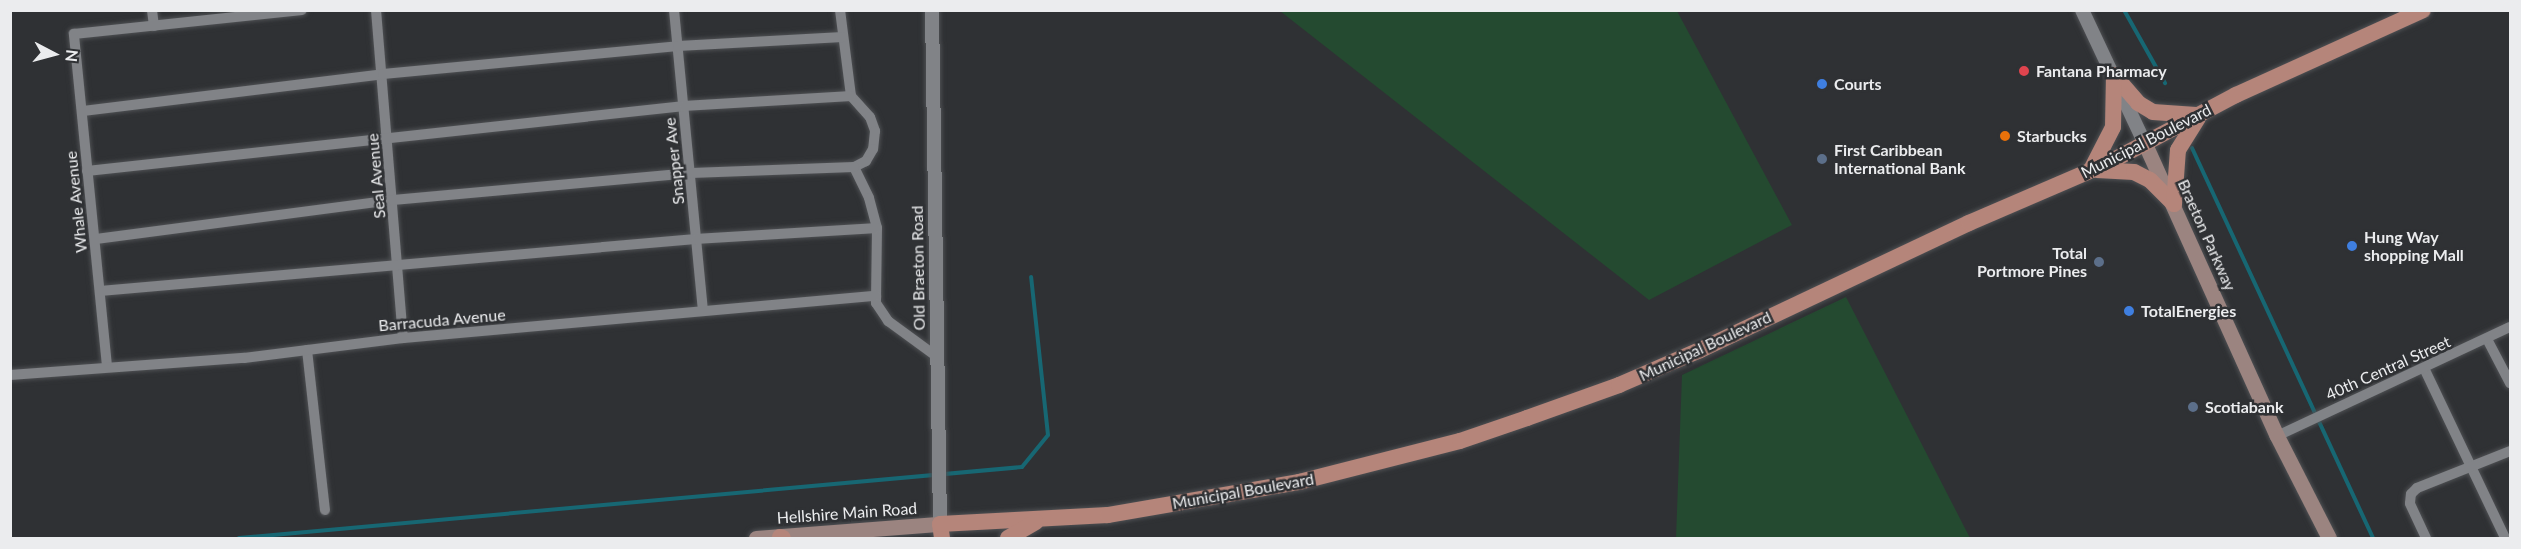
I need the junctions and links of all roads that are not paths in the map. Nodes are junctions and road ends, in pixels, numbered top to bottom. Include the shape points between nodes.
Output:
1 (152, 10) edge
2 (302, 10) edge
3 (376, 10) edge
4 (674, 10) edge
5 (840, 10) edge
6 (932, 10) edge
7 (2082, 10) edge
8 (2422, 10) edge
9 (284, 11) edge
10 (219, 15) edge
11 (153, 26) junction
12 (843, 37) junction
13 (678, 46) junction
14 (383, 74) junction
15 (2114, 75) junction
16 (851, 96) junction
17 (684, 106) junction
18 (83, 111) junction
19 (2200, 115) junction
20 (387, 136) junction
21 (2145, 144) junction
22 (854, 167) junction
23 (2091, 170) junction
24 (87, 171) junction
25 (691, 173) junction
26 (393, 200) junction
27 (2174, 204) junction
28 (878, 228) junction
29 (96, 239) junction
30 (696, 239) junction
31 (399, 266) junction
32 (100, 291) junction
33 (876, 296) junction
34 (703, 309) junction
35 (2511, 327) edge
36 (404, 338) junction
37 (2487, 339) junction
38 (307, 350) junction
39 (936, 356) junction
40 (107, 366) junction
41 (2424, 368) junction
42 (10, 375) edge
43 (2511, 383) edge
44 (2277, 436) junction
45 (2511, 451) edge
46 (2470, 468) junction
47 (325, 510) dead end
48 (1036, 521) junction
49 (941, 531) edge
50 (756, 538) edge
51 (782, 538) edge
52 (1008, 538) edge
53 (2329, 538) edge
54 (2426, 538) edge
55 (2505, 538) edge

1 - 11 street
2 - 9 street
3 - 14 street, Seal Avenue
4 - 13 street, Snapper Ave
5 - 12 street
6 - 39 street, Old Braeton Road
7 - 15 street, Braeton Parkway
8 - 19 main road, Municipal Boulevard
9 - 10 street
10 - 11 street
11 - 18 street, Whale Avenue via 74,34
12 - 13 street
12 - 16 street
13 - 14 street
13 - 17 street, Snapper Ave
14 - 18 street
14 - 20 street, Seal Avenue
15 - 19 main road via 2138,103 2153,112
15 - 21 street, Braeton Parkway
15 - 23 main road via 2113,127
16 - 17 street
16 - 22 street via 870,117 875,131 873,149 866,161
17 - 20 street
17 - 25 street, Snapper Ave
18 - 24 street, Whale Avenue
19 - 21 main road, Municipal Boulevard
19 - 27 main road via 2178,150
20 - 24 street
20 - 26 street, Seal Avenue
21 - 23 main road, Municipal Boulevard
21 - 27 main road, Braeton Parkway
22 - 25 street
22 - 28 street
23 - 27 main road via 2134,172 2150,180
23 - 48 main road, Municipal Boulevard via 1620,385 1516,422 1299,482 1108,515
24 - 29 street, Whale Avenue
25 - 26 street
25 - 30 street, Snapper Ave
26 - 29 street
26 - 31 street, Seal Avenue
27 - 44 main road, Braeton Parkway
28 - 30 street
28 - 33 street
29 - 32 street, Whale Avenue
30 - 31 street
30 - 34 street, Snapper Ave
31 - 32 street
31 - 36 street, Seal Avenue
32 - 40 street, Whale Avenue
33 - 34 street, Barracuda Avenue
33 - 39 street via 888,321
34 - 36 street, Barracuda Avenue
35 - 37 street, 40th Central Street
36 - 38 street, Barracuda Avenue
37 - 41 street, 40th Central Street
37 - 43 street
38 - 40 street, Barracuda Avenue
38 - 47 street
39 - 49 street, Old Braeton Road
40 - 42 street, Barracuda Avenue
41 - 44 street, 40th Central Street
41 - 46 street
44 - 53 main road, Braeton Parkway
45 - 46 street
46 - 54 street via 2417,488 2411,494 2410,503
46 - 55 street
48 - 49 main road, Municipal Boulevard
48 - 52 main road
49 - 51 main road, Hellshire Main Road
50 - 51 main road, Hellshire Main Road

